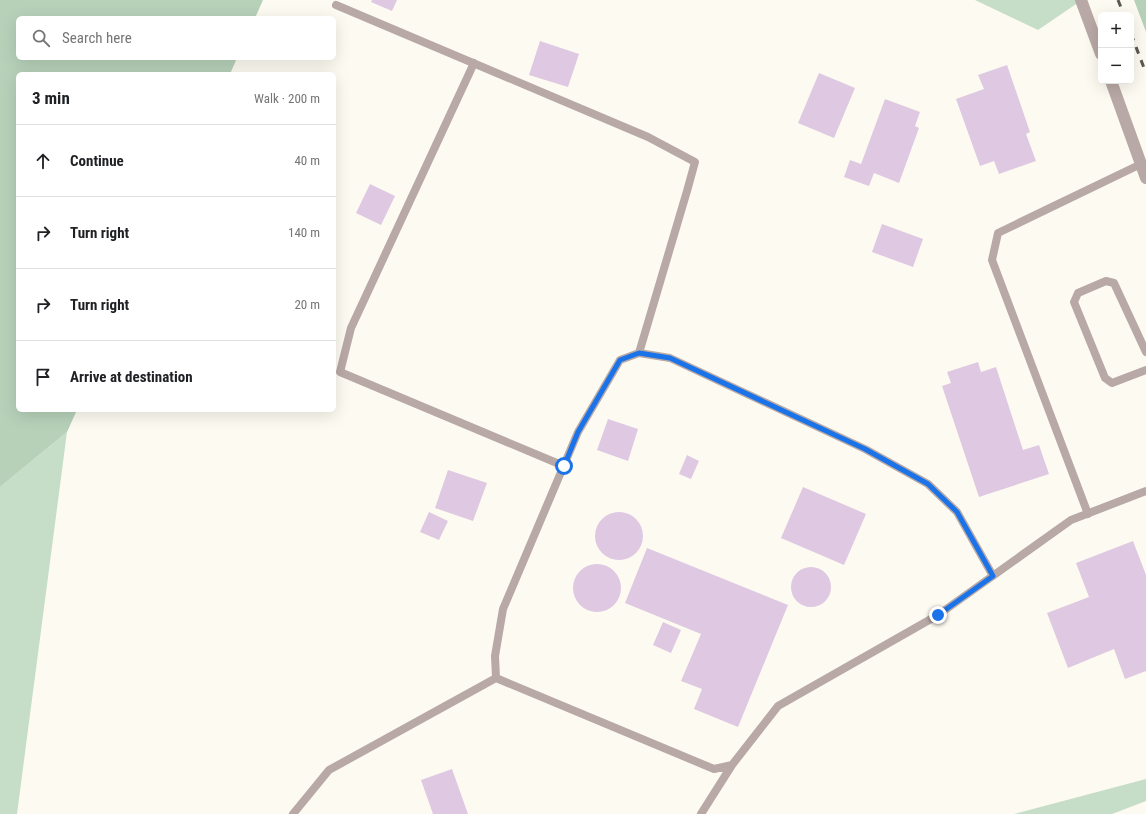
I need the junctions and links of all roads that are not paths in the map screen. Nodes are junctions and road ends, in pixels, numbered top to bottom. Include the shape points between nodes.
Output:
1 (1081, 0) edge
2 (336, 5) dead end
3 (1099, 48) edge
4 (474, 63) junction
5 (1112, 84) edge
6 (1141, 164) junction
7 (1146, 178) edge
8 (1146, 352) edge
9 (639, 353) junction
10 (1146, 370) edge
11 (564, 466) junction
12 (1146, 491) edge
13 (1088, 514) junction
14 (993, 576) junction
15 (496, 678) junction
16 (732, 766) junction
17 (293, 814) edge
18 (701, 814) edge

1 - 3 street
2 - 4 lane
4 - 9 lane via 648,137 694,162
4 - 11 lane via 351,328 340,372
5 - 6 street
6 - 7 street
6 - 13 lane via 998,233 992,260
8 - 10 lane via 1114,283 1106,281 1078,292 1074,302 1105,378 1112,383
9 - 11 lane via 620,360 578,432
9 - 14 lane via 670,358 865,449 928,484 957,512
11 - 15 lane via 504,609 495,656
12 - 13 lane
13 - 14 lane via 1071,520
14 - 16 lane via 938,615 778,706
15 - 16 lane via 714,769
15 - 17 lane via 329,770
16 - 18 lane

